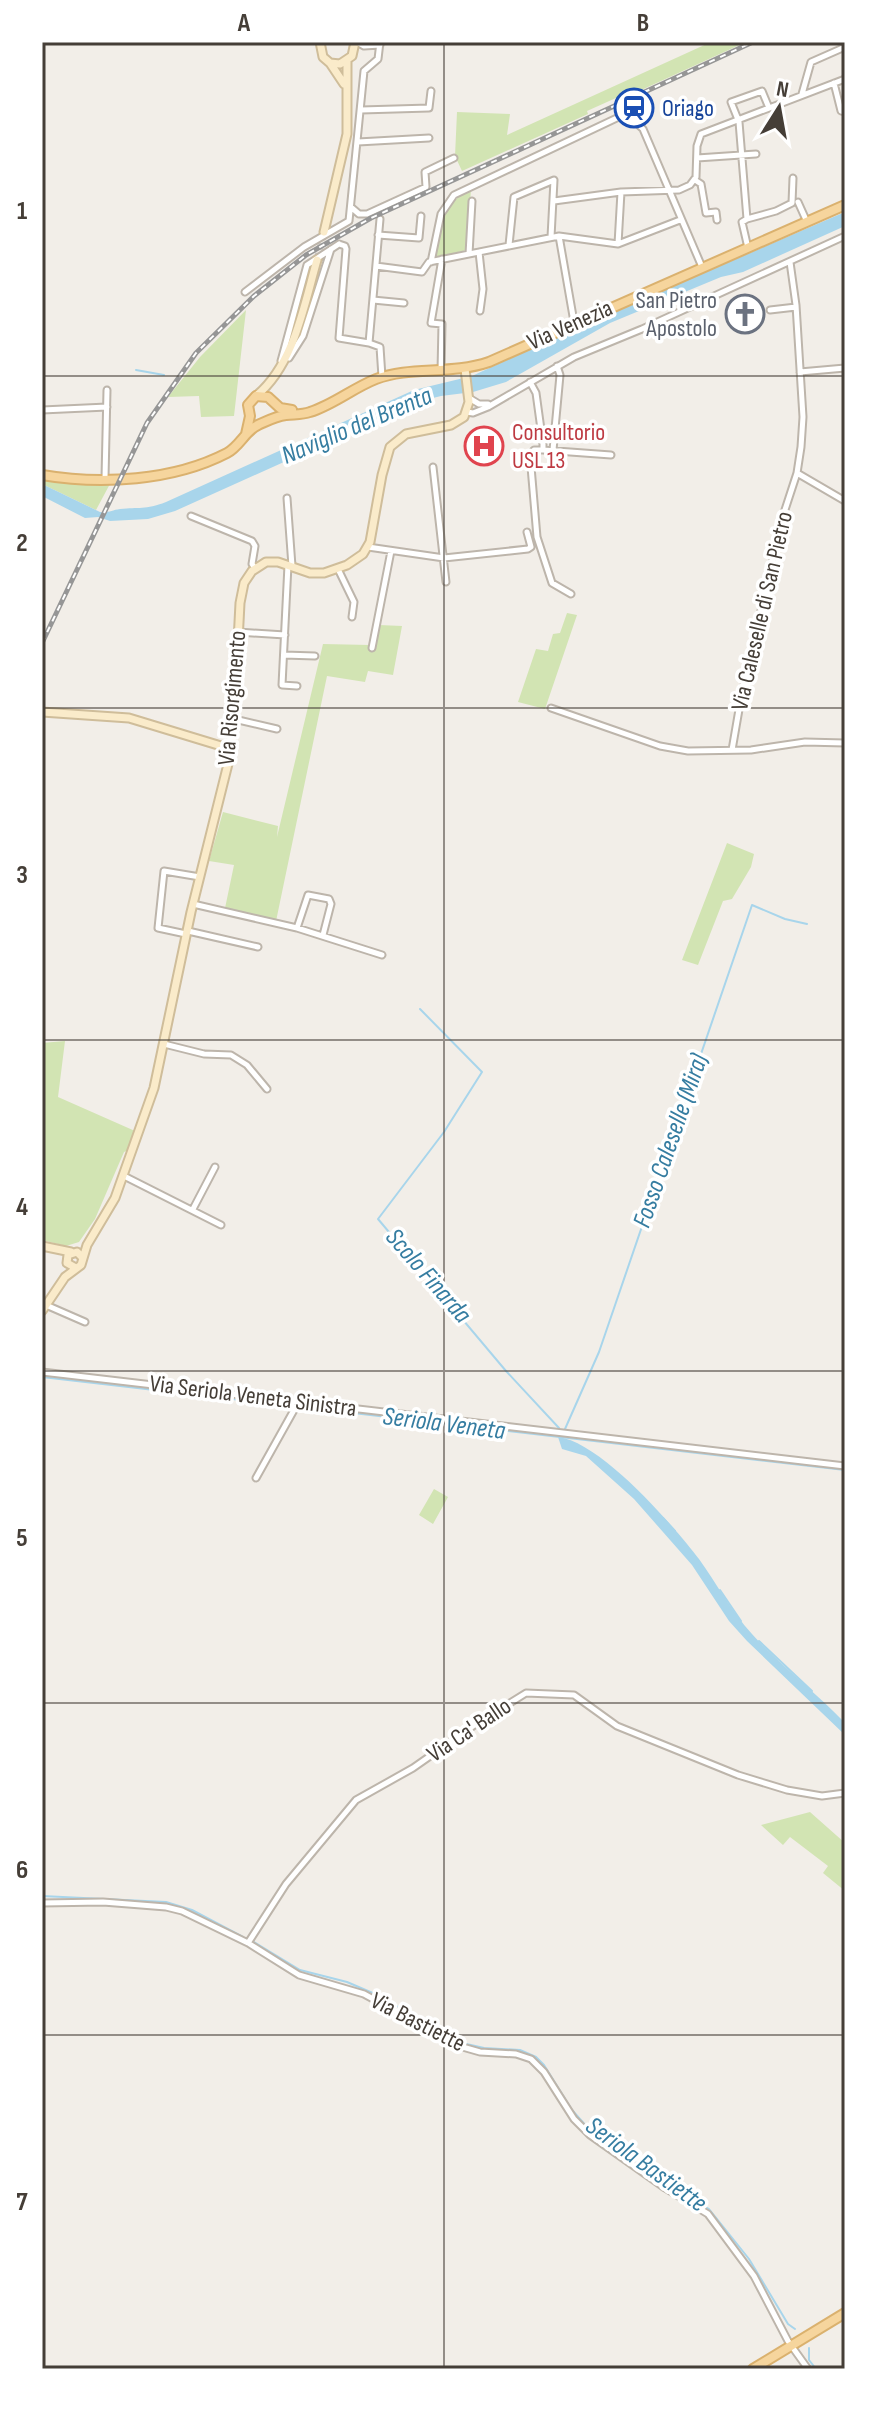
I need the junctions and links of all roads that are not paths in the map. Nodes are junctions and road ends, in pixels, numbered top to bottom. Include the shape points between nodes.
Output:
1 (320, 42) edge
2 (356, 42) edge
3 (380, 44) edge
4 (364, 46) junction
5 (845, 47) edge
6 (354, 52) junction
7 (347, 61) junction
8 (330, 63) junction
9 (845, 79) edge
10 (834, 83) junction
11 (345, 86) junction
12 (431, 91) dead end
13 (802, 95) junction
14 (769, 108) junction
15 (361, 110) junction
16 (845, 112) edge
17 (738, 120) junction
18 (429, 138) dead end
19 (358, 142) junction
20 (756, 154) dead end
21 (740, 155) junction
22 (454, 158) dead end
23 (697, 158) junction
24 (793, 178) dead end
25 (695, 180) junction
26 (668, 190) junction
27 (621, 192) junction
28 (472, 201) dead end
29 (554, 201) junction
30 (798, 202) dead end
31 (845, 205) edge
32 (351, 207) junction
33 (421, 216) dead end
34 (380, 219) dead end
35 (747, 219) junction
36 (680, 220) junction
37 (717, 220) dead end
38 (808, 223) junction
39 (324, 232) tunnel mouth
40 (378, 235) junction
41 (559, 236) junction
42 (845, 236) edge
43 (551, 237) junction
44 (339, 244) junction
45 (618, 244) junction
46 (509, 245) junction
47 (748, 248) junction
48 (479, 252) junction
49 (469, 254) junction
50 (442, 259) junction
51 (317, 260) tunnel mouth
52 (431, 262) junction
53 (790, 262) junction
54 (376, 266) junction
55 (702, 267) junction
56 (245, 292) dead end
57 (373, 300) junction
58 (404, 303) dead end
59 (796, 307) junction
60 (770, 310) dead end
61 (480, 311) dead end
62 (574, 322) junction
63 (369, 343) junction
64 (557, 366) junction
65 (845, 368) edge
66 (278, 371) junction
67 (441, 372) junction
68 (466, 372) junction
69 (800, 372) junction
70 (382, 377) junction
71 (530, 382) junction
72 (107, 390) dead end
73 (256, 396) junction
74 (469, 397) junction
75 (274, 402) junction
76 (493, 403) junction
77 (328, 404) junction
78 (107, 407) junction
79 (42, 410) edge
80 (468, 411) junction
81 (250, 416) junction
82 (273, 418) junction
83 (261, 424) junction
84 (245, 437) junction
85 (543, 450) junction
86 (553, 450) junction
87 (611, 455) dead end
88 (433, 467) dead end
89 (797, 473) junction
90 (42, 475) edge
91 (105, 478) junction
92 (287, 498) dead end
93 (845, 501) edge
94 (191, 516) dead end
95 (527, 532) dead end
96 (368, 547) junction
97 (391, 551) junction
98 (444, 558) junction
99 (290, 565) junction
100 (255, 568) junction
101 (338, 569) junction
102 (446, 582) dead end
103 (571, 594) dead end
104 (352, 617) dead end
105 (238, 632) junction
106 (285, 635) junction
107 (372, 648) dead end
108 (284, 655) junction
109 (315, 656) dead end
110 (297, 686) dead end
111 (551, 708) dead end
112 (42, 712) edge
113 (234, 719) junction
114 (277, 729) dead end
115 (845, 743) edge
116 (231, 749) junction
117 (732, 750) junction
118 (200, 877) junction
119 (193, 904) junction
120 (297, 928) junction
121 (187, 932) junction
122 (323, 935) junction
123 (258, 947) dead end
124 (382, 955) dead end
125 (164, 1044) junction
126 (267, 1089) dead end
127 (215, 1167) dead end
128 (124, 1176) junction
129 (193, 1209) junction
130 (221, 1225) dead end
131 (87, 1245) junction
132 (42, 1246) edge
133 (56, 1250) junction
134 (74, 1252) junction
135 (83, 1258) junction
136 (67, 1262) junction
137 (76, 1268) junction
138 (65, 1277) junction
139 (44, 1308) edge
140 (85, 1322) dead end
141 (42, 1372) edge
142 (294, 1410) dead end
143 (845, 1466) edge
144 (256, 1478) dead end
145 (845, 1793) edge
146 (42, 1903) edge
147 (248, 1943) junction
148 (845, 2313) edge
149 (792, 2345) junction
150 (753, 2369) edge
151 (808, 2369) edge

1 - 8 street
2 - 4 street
2 - 6 street
3 - 4 street
3 - 15 street via 378,59 364,71
4 - 6 street
5 - 13 street via 811,62
6 - 7 street
7 - 8 street
7 - 11 street
8 - 11 street
9 - 10 street
10 - 13 street
10 - 16 street
11 - 39 street via 347,134
12 - 15 street via 429,108
13 - 14 street
14 - 17 street
14 - 17 street via 762,91 746,96 731,102
15 - 19 street
17 - 21 street
17 - 23 street via 701,134
18 - 19 street
19 - 32 street
20 - 21 street
21 - 23 street
21 - 35 street
22 - 32 street via 425,172 426,187 364,215
23 - 25 street
24 - 35 street via 792,203
25 - 26 street
25 - 37 street via 701,184 706,213 716,212
26 - 27 street
26 - 36 street
26 - 52 street via 643,129 621,116 450,199 442,211
27 - 29 street
27 - 45 street
28 - 49 street
29 - 43 street
29 - 46 street via 554,180 514,197
30 - 38 street
31 - 38 main road, Via Venezia
32 - 56 street via 349,221
33 - 40 street via 419,238
34 - 40 street
35 - 47 street via 742,222
36 - 45 street
36 - 55 street
38 - 47 main road, Via Venezia
40 - 54 street
41 - 43 street
41 - 45 street
41 - 62 street
42 - 53 street
43 - 46 street
44 - 63 street via 346,249 339,338
44 - 66 street via 328,254 303,336
44 - 66 street via 307,265
46 - 48 street
47 - 55 main road, Via Venezia
48 - 49 street
48 - 61 street
49 - 50 street
50 - 52 street
50 - 67 street via 431,323 442,324
51 - 66 street
52 - 54 street via 422,272
53 - 59 street, Via Caleselle di San Pietro
53 - 64 street
54 - 57 street
55 - 62 main road, Via Venezia
57 - 58 street
57 - 63 street
59 - 60 street
59 - 69 street, Via Caleselle di San Pietro
62 - 68 main road, Via Venezia
63 - 70 street via 380,347
64 - 71 street
64 - 86 street
65 - 69 street
66 - 73 street
66 - 75 street
67 - 68 main road, Via Venezia
67 - 70 main road, Via Venezia
68 - 74 street
69 - 89 street, Via Caleselle di San Pietro
70 - 77 main road, Via Venezia
71 - 76 street
71 - 85 street
72 - 78 street
73 - 75 main road
73 - 81 main road via 248,405
74 - 76 street via 479,404
74 - 80 street
75 - 77 main road, Via Venezia via 295,410
75 - 82 main road
76 - 80 street
77 - 82 main road, Via Venezia
78 - 79 street
78 - 91 street
80 - 96 street via 455,424 406,434 390,447
81 - 83 main road
81 - 84 main road
82 - 83 main road
83 - 84 main road
84 - 91 main road via 229,452 183,472
85 - 86 street
85 - 103 street via 530,455 537,537 552,583
86 - 87 street
88 - 98 street
89 - 93 street, Via Caleselle di San Pietro
89 - 117 street, Via Caleselle di San Pietro via 782,519
90 - 91 main road
92 - 99 street
94 - 100 street via 252,541
95 - 98 street via 530,549
96 - 97 street
96 - 101 street
97 - 98 street
97 - 107 street
98 - 102 street
99 - 100 street via 270,561
99 - 101 street via 319,574
99 - 106 street
100 - 105 street, Via Risorgimento via 241,592
101 - 104 street via 354,602
105 - 106 street
105 - 113 street, Via Risorgimento
106 - 108 street
108 - 109 street
108 - 110 street via 282,685
111 - 117 street, Via Caleselle di San Pietro via 668,748
112 - 116 street via 129,718
113 - 114 street
113 - 116 street, Via Risorgimento
115 - 117 street, Via Caleselle di San Pietro
116 - 118 street, Via Risorgimento
118 - 119 street, Via Risorgimento
118 - 121 street via 164,871 158,928
119 - 120 street
119 - 121 street, Via Risorgimento
120 - 122 street
120 - 122 street via 308,895 329,899
121 - 123 street
121 - 125 street, Via Risorgimento
122 - 124 street
125 - 126 street via 231,1055
125 - 128 street, Via Risorgimento
127 - 129 street
128 - 129 street
128 - 131 street, Via Risorgimento
129 - 130 street
131 - 134 street, Via Risorgimento
131 - 135 street, Via Risorgimento
132 - 133 street
133 - 134 street
133 - 136 street
134 - 135 street
134 - 136 street, Via Risorgimento
135 - 137 street, Via Risorgimento
136 - 137 street
136 - 138 street, Via Risorgimento
137 - 138 street, Via Risorgimento
138 - 139 street, Via Risorgimento
139 - 140 street
141 - 143 street, Via Seriola Veneta Sinistra
142 - 144 street
145 - 147 street, Via Ca' Ballo via 822,1796 738,1775 617,1726 574,1695 526,1693 356,1800 286,1884
146 - 147 street, Via Bastiette via 166,1907
147 - 149 street, Via Bastiette via 299,1975 376,1999 459,2046 520,2054 534,2061 581,2126 708,2214 754,2276
148 - 149 main road
149 - 150 main road
149 - 151 street, Via Bastiette

